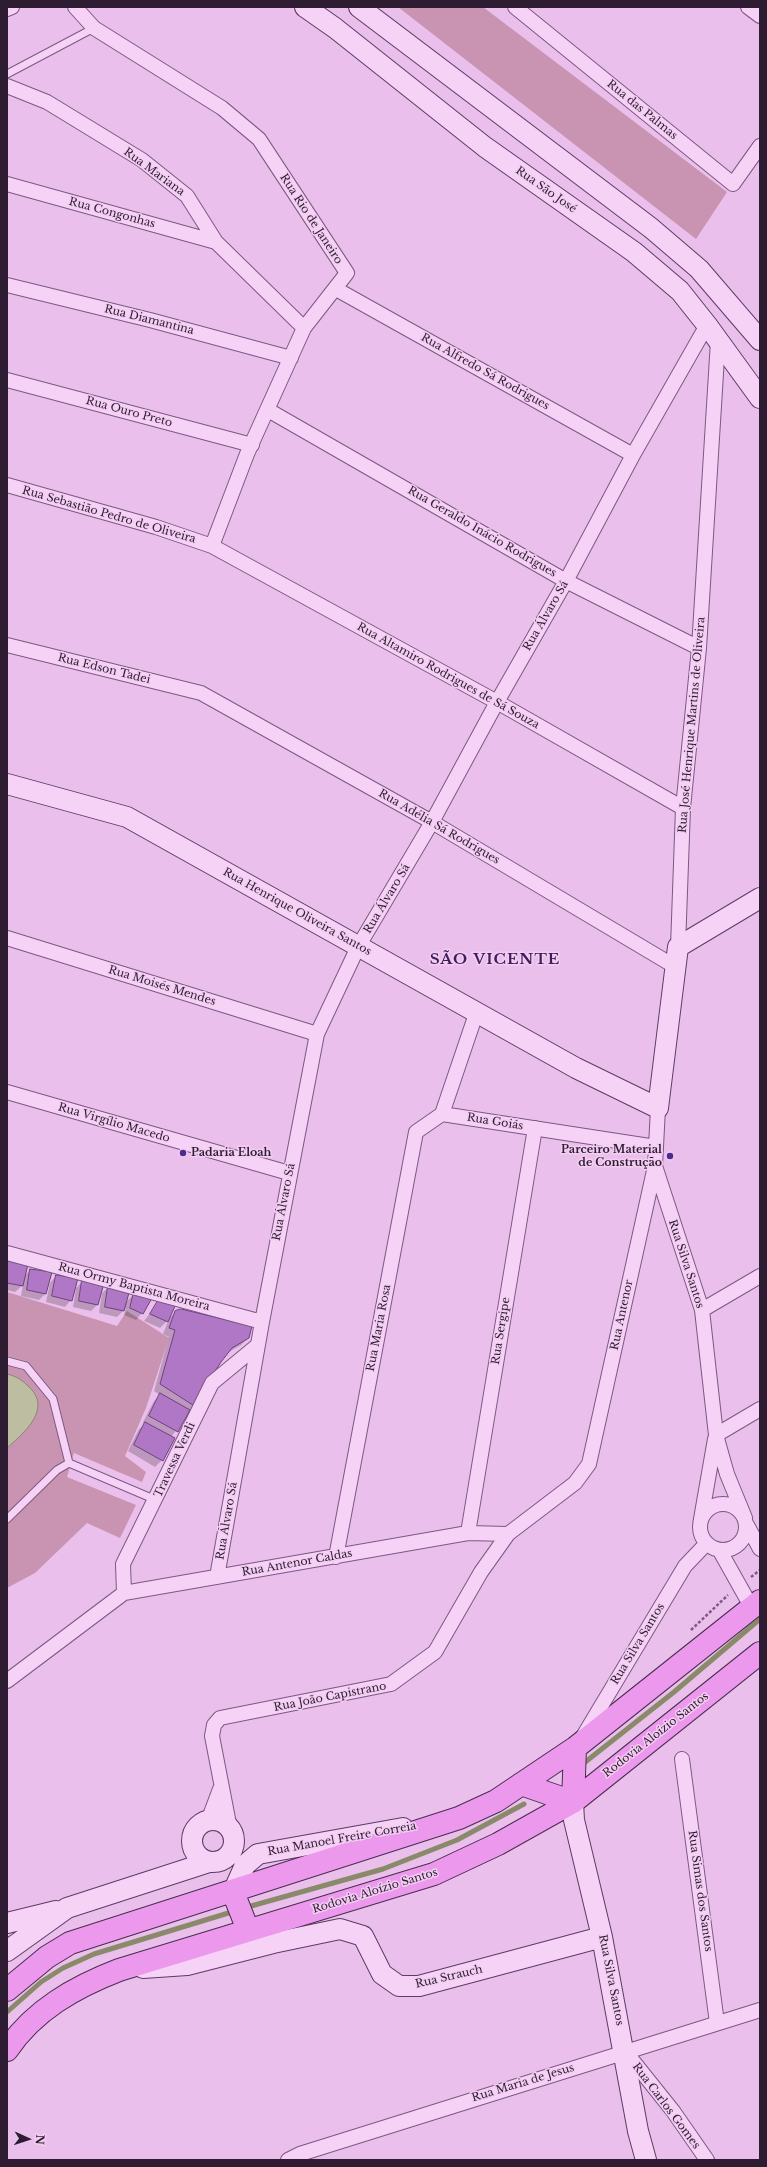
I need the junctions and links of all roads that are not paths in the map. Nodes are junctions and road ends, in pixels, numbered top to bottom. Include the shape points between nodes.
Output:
1 (12, 7) edge
2 (75, 7) edge
3 (306, 7) edge
4 (359, 7) edge
5 (515, 7) edge
6 (748, 7) edge
7 (7, 9) edge
8 (760, 16) edge
9 (94, 28) junction
10 (7, 74) edge
11 (7, 86) edge
12 (760, 146) edge
13 (7, 184) edge
14 (216, 242) junction
15 (7, 285) edge
16 (336, 289) junction
17 (707, 325) junction
18 (304, 328) junction
19 (760, 340) edge
20 (718, 341) junction
21 (290, 358) junction
22 (7, 380) edge
23 (760, 398) edge
24 (268, 410) junction
25 (252, 445) junction
26 (633, 455) junction
27 (7, 485) edge
28 (212, 546) junction
29 (566, 581) junction
30 (7, 645) edge
31 (699, 648) junction
32 (201, 694) joint
33 (497, 702) junction
34 (7, 784) edge
35 (684, 808) junction
36 (432, 822) junction
37 (760, 898) edge
38 (7, 938) edge
39 (678, 946) junction
40 (358, 947) junction
41 (674, 966) junction
42 (477, 1011) junction
43 (317, 1034) junction
44 (7, 1092) edge
45 (658, 1108) junction
46 (442, 1114) junction
47 (535, 1128) junction
48 (656, 1147) junction
49 (655, 1166) junction
50 (289, 1173) junction
51 (7, 1253) edge
52 (760, 1276) edge
53 (702, 1310) junction
54 (262, 1322) junction
55 (258, 1345) junction
56 (7, 1361) edge
57 (760, 1409) edge
58 (716, 1435) junction
59 (69, 1463) junction
60 (156, 1500) junction
61 (7, 1519) edge
62 (746, 1521) junction
63 (700, 1522) junction
64 (468, 1533) junction
65 (508, 1534) junction
66 (706, 1544) junction
67 (760, 1549) edge
68 (720, 1551) junction
69 (336, 1557) junction
70 (218, 1577) junction
71 (124, 1593) junction
72 (756, 1605) edge
73 (760, 1653) edge
74 (7, 1681) edge
75 (575, 1748) junction
76 (682, 1759) dead end
77 (521, 1784) junction
78 (221, 1786) junction
79 (573, 1802) junction
80 (458, 1818) junction
81 (208, 1821) junction
82 (231, 1832) junction
83 (192, 1842) junction
84 (258, 1854) junction
85 (213, 1862) junction
86 (177, 1872) junction
87 (67, 1908) junction
88 (241, 1911) junction
89 (7, 1923) edge
90 (602, 1937) junction
91 (273, 1943) junction
92 (7, 1951) edge
93 (119, 1970) junction
94 (7, 1990) edge
95 (760, 2010) edge
96 (717, 2023) junction
97 (7, 2050) edge
98 (625, 2052) junction
99 (288, 2160) edge
100 (646, 2160) edge
101 (707, 2160) edge

1 - 7 street
2 - 9 street, Rua Rio de Janeiro
3 - 17 street, Rua São José via 485,147 634,252 680,291
4 - 19 street via 651,228 699,268
5 - 12 street, Rua das Palmas via 734,184
6 - 8 street
9 - 10 lane
9 - 16 street, Rua Rio de Janeiro via 222,108 259,139 347,274
11 - 14 street, Rua Mariana via 46,102 142,160 187,196
13 - 14 street, Rua Congonhas
14 - 18 street, Rua Mariana
15 - 21 street, Rua Diamantina
16 - 18 street, Rua Rio de Janeiro
16 - 26 street, Rua Alfredo Sá Rodrigues
17 - 20 street, Rua São José
17 - 26 street, Rua Álvaro Sá
18 - 21 street, Rua Rio de Janeiro
20 - 23 street, Rua São José
20 - 31 street, Rua José Henrique Martins de Oliveira
21 - 24 street, Rua Rio de Janeiro
22 - 25 street, Rua Ouro Preto
24 - 25 street, Rua Rio de Janeiro
24 - 29 street, Rua Geraldo Inácio Rodrigues
25 - 28 street, Rua Rio de Janeiro
26 - 29 street, Rua Álvaro Sá
27 - 28 street, Rua Sebastião Pedro de Oliveira via 156,527
28 - 33 street, Rua Altamiro Rodrigues de Sá Souza
29 - 31 street, Rua Geraldo Inácio Rodrigues
29 - 33 street, Rua Álvaro Sá
30 - 32 street, Rua Edson Tadei
31 - 35 street, Rua José Henrique Martins de Oliveira
32 - 36 street, Rua Adélia Sá Rodrigues
33 - 35 street, Rua Altamiro Rodrigues de Sá Souza
33 - 36 street, Rua Álvaro Sá
34 - 40 street, Rua Henrique Oliveira Santos via 127,817
35 - 39 street, Rua José Henrique Martins de Oliveira
36 - 40 street, Rua Álvaro Sá
36 - 41 street, Rua Adélia Sá Rodrigues
37 - 39 street
38 - 43 street, Rua Moisés Mendes
39 - 41 street, Rua José Henrique Martins de Oliveira
40 - 42 street, Rua Henrique Oliveira Santos
40 - 43 street, Rua Álvaro Sá
41 - 45 street, Rua José Henrique Martins de Oliveira
42 - 45 street, Rua Henrique Oliveira Santos via 576,1068
42 - 46 street
43 - 50 street, Rua Álvaro Sá
44 - 50 street, Rua Virgílio Macedo
45 - 48 street
46 - 47 street, Rua Goiás
46 - 69 street, Rua Maria Rosa via 416,1132
47 - 48 street, Rua Goiás
47 - 64 street, Rua Sergipe
48 - 49 street
49 - 53 street, Rua Silva Santos
49 - 65 street, Rua Antenor via 589,1464 575,1483
50 - 54 street, Rua Álvaro Sá
51 - 54 street, Rua Ormy Baptista Moreira
52 - 53 street
53 - 58 street, Rua Silva Santos
54 - 55 street, Rua Álvaro Sá
55 - 60 street, Travessa Verdi via 212,1383
55 - 70 street, Rua Álvaro Sá
56 - 59 lane via 26,1366 53,1398
57 - 58 street
58 - 62 street, Rua Silva Santos via 727,1474
58 - 63 street, Rua Silva Santos
59 - 60 lane
59 - 61 lane via 57,1470
60 - 71 street, Travessa Verdi via 123,1564
62 - 63 street via 735,1507 721,1504 708,1510
62 - 67 street, Rua Silva Santos
62 - 68 street via 744,1538 740,1544 727,1551
63 - 66 street via 702,1537
64 - 65 street, Rua Antenor Caldas
64 - 69 street, Rua Antenor Caldas
65 - 78 street, Rua João Capistrano via 481,1572 435,1652 392,1684 220,1718 214,1725 212,1736
66 - 68 street
66 - 75 street, Rua Silva Santos via 685,1566
68 - 72 street
69 - 70 street, Rua Antenor Caldas
70 - 71 street, Rua Antenor Caldas
71 - 74 street, Rua Antenor Caldas
72 - 75 main road, Rodovia Aloízio Santos
73 - 79 main road, Rodovia Aloízio Santos
75 - 77 main road, Rodovia Aloízio Santos
75 - 79 main road
76 - 96 street, Rua Simas dos Santos
77 - 79 main road
77 - 80 main road, Rodovia Aloízio Santos via 496,1801
78 - 81 street
78 - 82 street, Rua João Capistrano
79 - 88 main road, Rodovia Aloízio Santos via 498,1844 434,1874
79 - 90 street, Rua Silva Santos via 574,1820
80 - 84 street, Rua Manoel Freire Correia
80 - 88 main road, Rodovia Aloízio Santos
81 - 82 street via 216,1821
81 - 83 street via 196,1828
82 - 84 street, Rua Manoel Freire Correia
82 - 85 street via 232,1849 223,1860
83 - 85 street via 197,1855
83 - 86 street
84 - 88 street via 245,1866
85 - 86 street
85 - 88 street
86 - 87 street
87 - 89 street
87 - 92 street
88 - 91 street via 264,1942
88 - 93 main road, Rodovia Aloízio Santos
88 - 94 main road, Rodovia Aloízio Santos via 70,1943 46,1957
90 - 91 street, Rua Strauch via 419,1986 399,1986 382,1974 363,1936 348,1931 340,1929
90 - 98 street, Rua Silva Santos
91 - 93 street, Rua Strauch via 187,1965
93 - 97 main road, Rodovia Aloízio Santos via 84,1983 58,2000 29,2022
95 - 96 street, Rua Maria de Jesus
96 - 98 street, Rua Maria de Jesus
98 - 99 street, Rua Maria de Jesus via 300,2154
98 - 100 street, Rua Silva Santos via 638,2131
98 - 101 street, Rua Carlos Gomes via 673,2111

